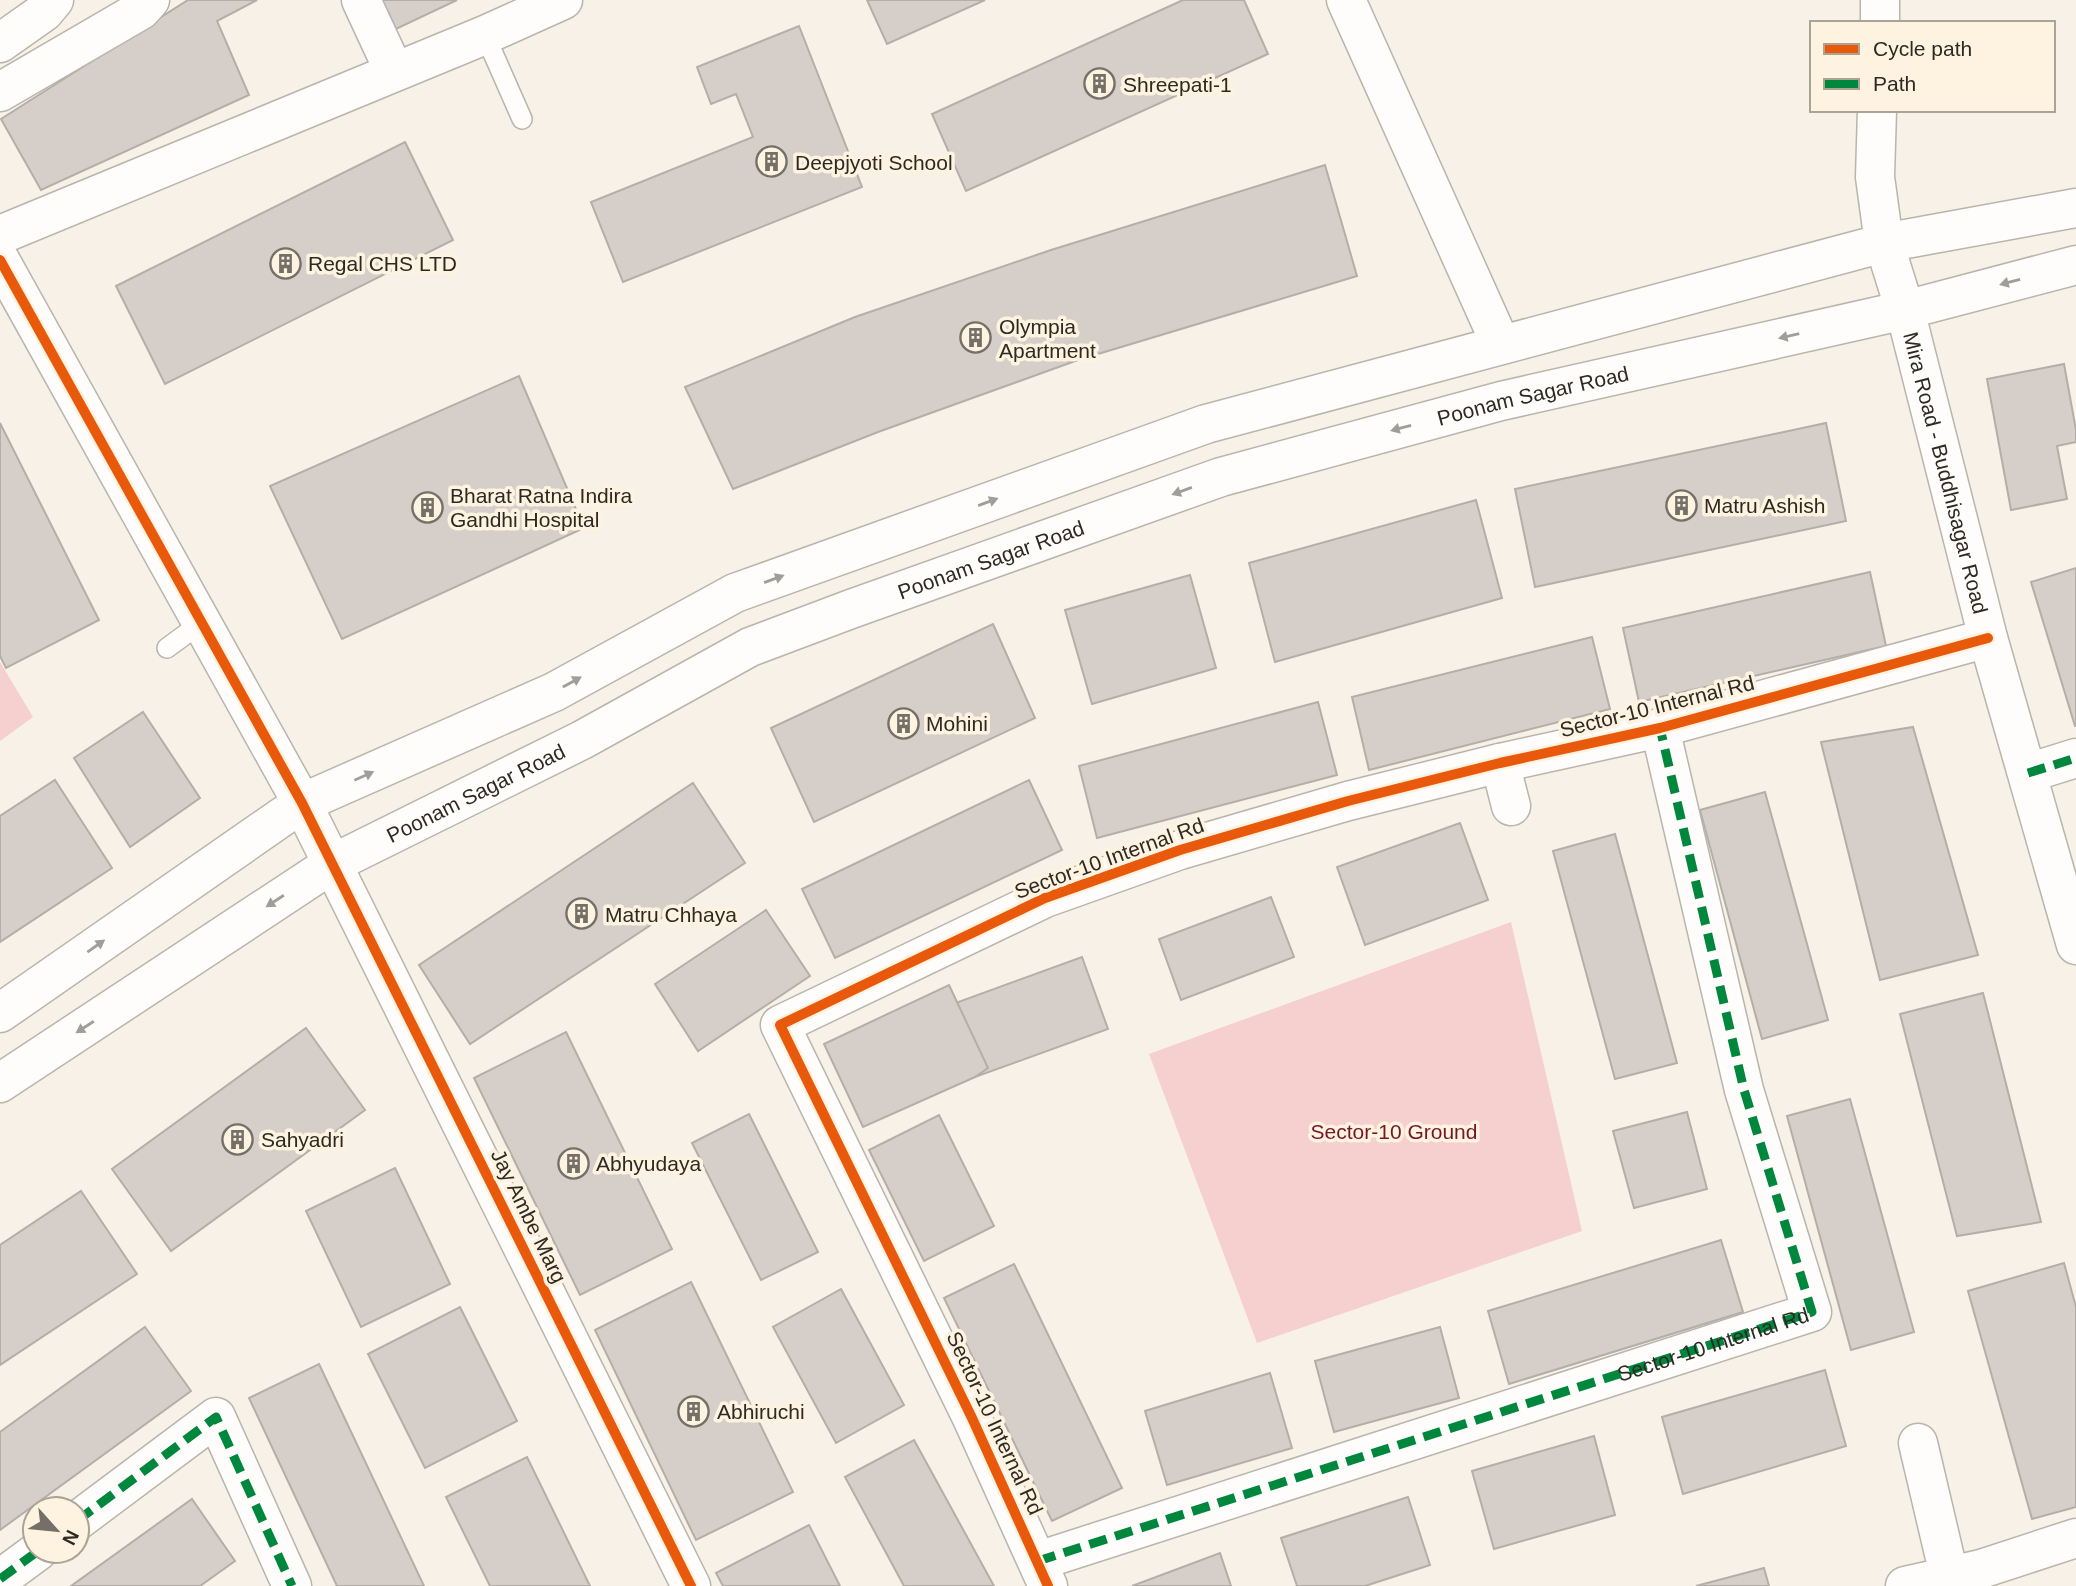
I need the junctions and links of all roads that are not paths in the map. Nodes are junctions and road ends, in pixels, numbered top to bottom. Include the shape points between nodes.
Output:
1 (54, 0) edge
2 (150, 0) edge
3 (361, 0) edge
4 (563, 0) edge
5 (1346, 0) edge
6 (1880, 0) edge
7 (1880, 21) edge
8 (485, 35) junction
9 (0, 43) edge
10 (394, 71) junction
11 (0, 92) edge
12 (1877, 112) edge
13 (522, 119) dead end
14 (2076, 208) edge
15 (0, 236) edge
16 (1884, 243) junction
17 (0, 260) edge
18 (2076, 265) edge
19 (1905, 310) junction
20 (1501, 345) junction
21 (201, 623) junction
22 (1988, 638) junction
23 (167, 648) dead end
24 (1660, 728) junction
25 (2076, 758) edge
26 (1500, 764) junction
27 (2028, 773) junction
28 (302, 803) junction
29 (1511, 806) dead end
30 (332, 864) junction
31 (2076, 945) edge
32 (0, 1013) edge
33 (0, 1083) edge
34 (1918, 1443) dead end
35 (91, 1511) edge
36 (2076, 1538) edge
37 (21, 1564) edge
38 (1043, 1573) edge
39 (1972, 1577) edge
40 (0, 1579) edge
41 (292, 1586) edge
42 (691, 1586) edge
43 (1905, 1586) edge

1 - 9 street
2 - 11 street via 141,10
3 - 10 street
4 - 8 street
5 - 20 street
6 - 7 street
8 - 10 street
8 - 13 lane
10 - 15 street
12 - 16 street, Mira Road - Buddhisagar Road via 1875,177
14 - 16 street
16 - 19 street, Mira Road - Buddhisagar Road
16 - 20 street
17 - 21 street, Jay Ambe Marg
18 -> 19 street, Poonam Sagar Road
19 - 22 street, Mira Road - Buddhisagar Road
19 -> 30 street, Poonam Sagar Road via 1501,401 1222,477 750,647 582,740
28 -> 20 street via 554,692 735,593 1206,425
21 - 23 lane
21 - 28 street, Jay Ambe Marg
22 - 24 street, Sector-10 Internal Rd
22 - 27 street, Mira Road - Buddhisagar Road
24 - 26 street, Sector-10 Internal Rd
24 - 38 street, Sector-10 Internal Rd via 1745,1090 1812,1312
25 - 27 street
26 - 29 street
26 - 38 street, Sector-10 Internal Rd via 1348,801 1045,898 780,1025
27 - 31 street, Mira Road - Buddhisagar Road
28 - 30 street, Jay Ambe Marg
32 -> 28 street
30 -> 33 street, Poonam Sagar Road
30 - 42 street, Jay Ambe Marg
34 - 39 street
35 - 41 street via 216,1417
36 - 39 street
37 - 40 street
39 - 43 street

